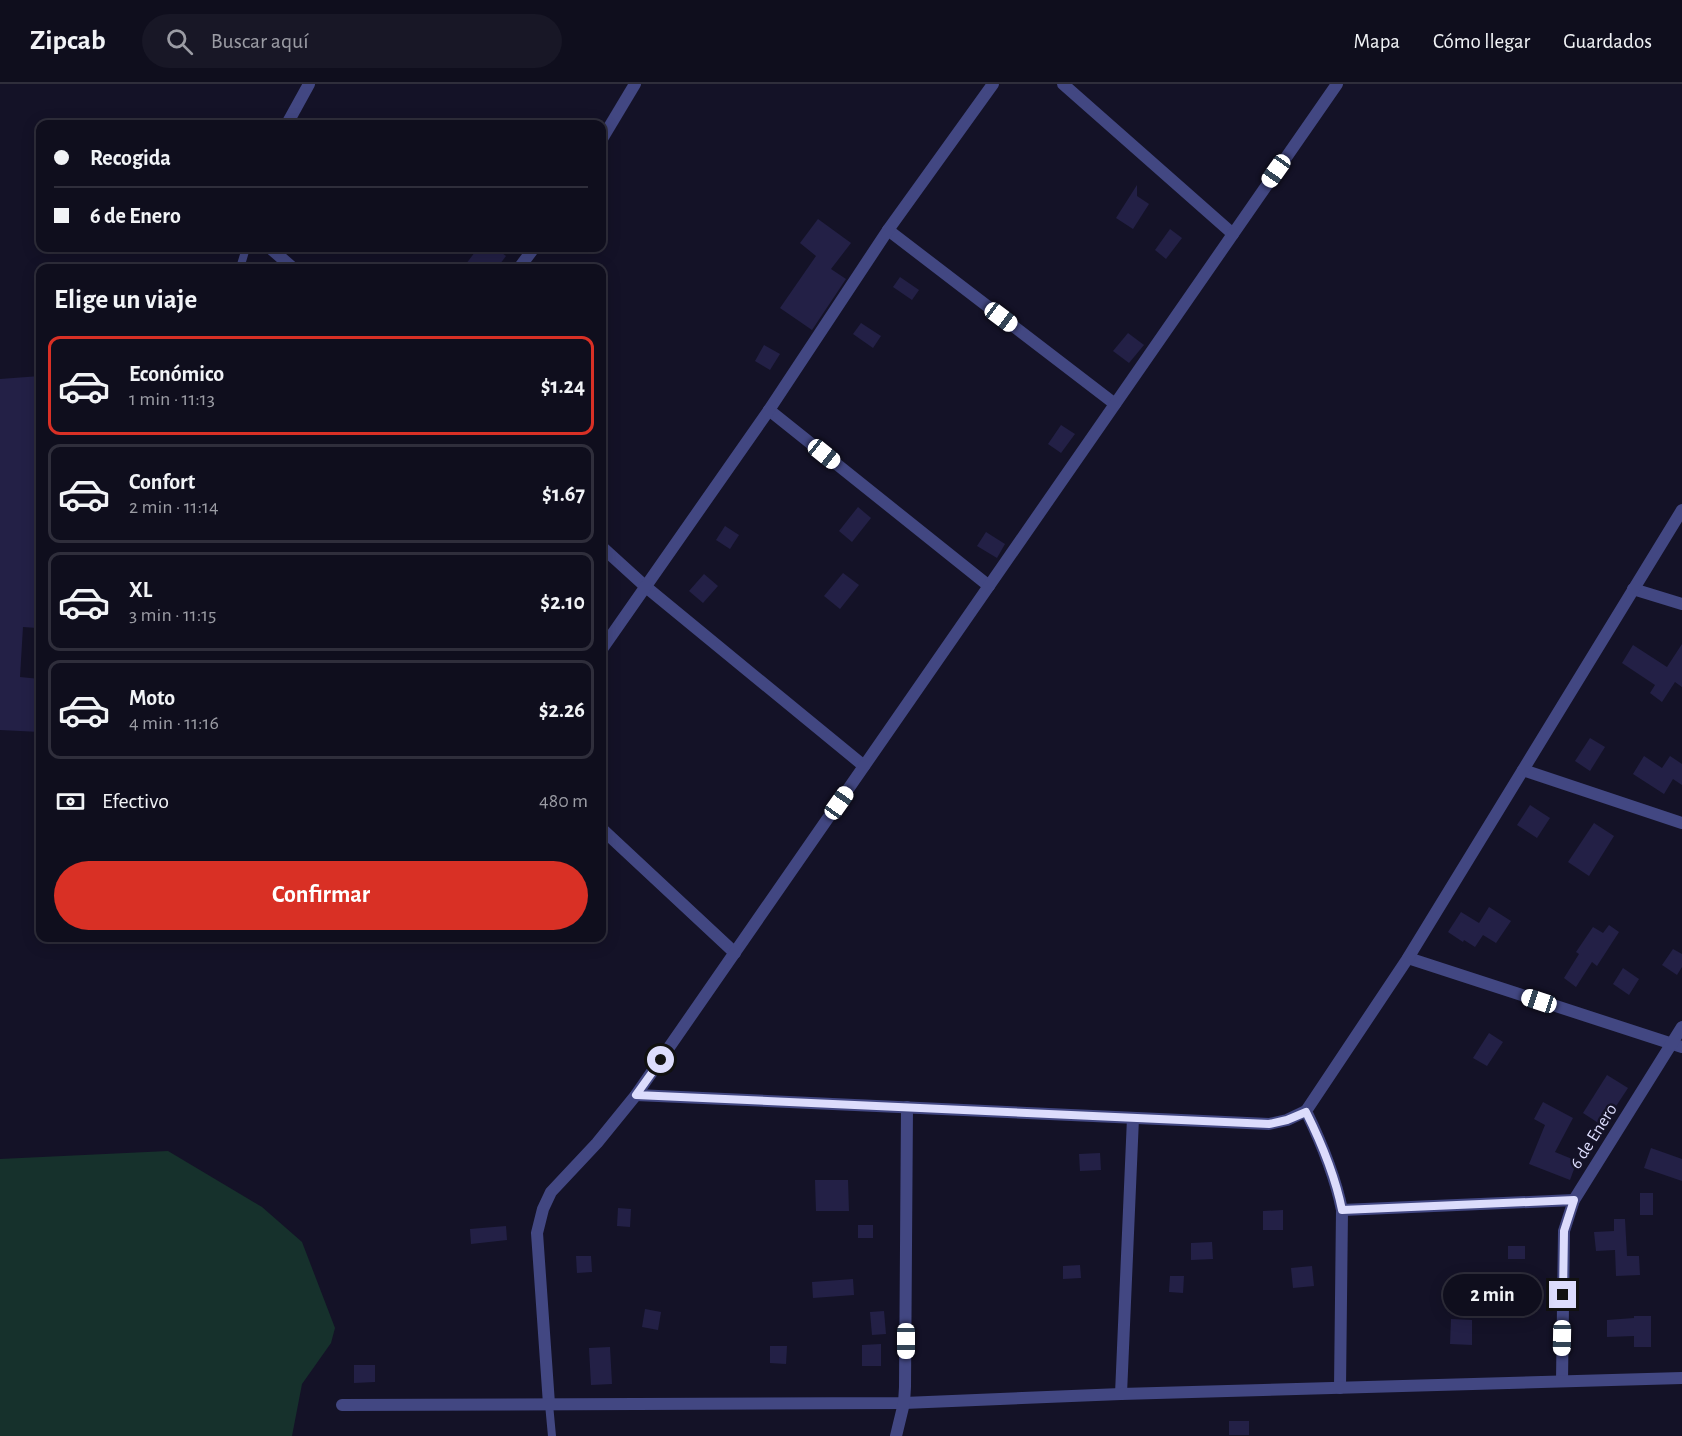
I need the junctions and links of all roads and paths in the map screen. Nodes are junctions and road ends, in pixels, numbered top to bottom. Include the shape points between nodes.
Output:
1 (309, 84) edge
2 (635, 84) edge
3 (993, 84) edge
4 (1063, 84) edge
5 (1337, 84) edge
6 (289, 120) edge
7 (606, 132) edge
8 (888, 230) junction
9 (1233, 234) junction
10 (275, 252) edge
11 (288, 264) edge
12 (1115, 404) junction
13 (769, 410) junction
14 (1682, 510) edge
15 (606, 551) edge
16 (989, 586) junction
17 (646, 587) junction
18 (1633, 589) junction
19 (1682, 604) edge
20 (606, 643) edge
21 (864, 766) junction
22 (1523, 770) junction
23 (1682, 823) edge
24 (606, 833) edge
25 (735, 952) junction
26 (1408, 958) junction
27 (1682, 1027) edge
28 (1677, 1046) edge
29 (636, 1095) junction
30 (907, 1107) junction
31 (1306, 1112) junction
32 (1133, 1118) junction
33 (1574, 1200) junction
34 (1342, 1210) junction
35 (1682, 1378) edge
36 (1562, 1381) junction
37 (1340, 1388) junction
38 (1121, 1394) junction
39 (904, 1403) junction
40 (549, 1404) junction
41 (342, 1405) dead end
42 (552, 1436) edge
43 (896, 1436) edge

1 - 6 street
2 - 7 street
3 - 8 street
4 - 9 street
5 - 9 street
8 - 12 street
8 - 13 street
9 - 12 street
10 - 11 street
12 - 16 street
13 - 16 street
13 - 17 street
14 - 18 street
15 - 17 street
16 - 21 street
17 - 20 street
17 - 21 street
18 - 19 street
18 - 22 street
21 - 25 street
22 - 23 street
22 - 26 street
24 - 25 street
25 - 29 street
26 - 28 street
26 - 31 street
27 - 28 street, 6 de Enero
28 - 33 street, 6 de Enero
29 - 30 street
29 - 40 street via 551,1192 543,1209 537,1233
30 - 32 street
30 - 39 street
31 - 32 street via 1269,1124
31 - 34 street via 1324,1148
32 - 38 street
33 - 34 street
33 - 36 street, 6 de Enero via 1564,1231
34 - 37 street
35 - 36 street
36 - 37 street
37 - 38 street
38 - 39 street
39 - 40 street
39 - 43 street
40 - 41 street
40 - 42 lane

